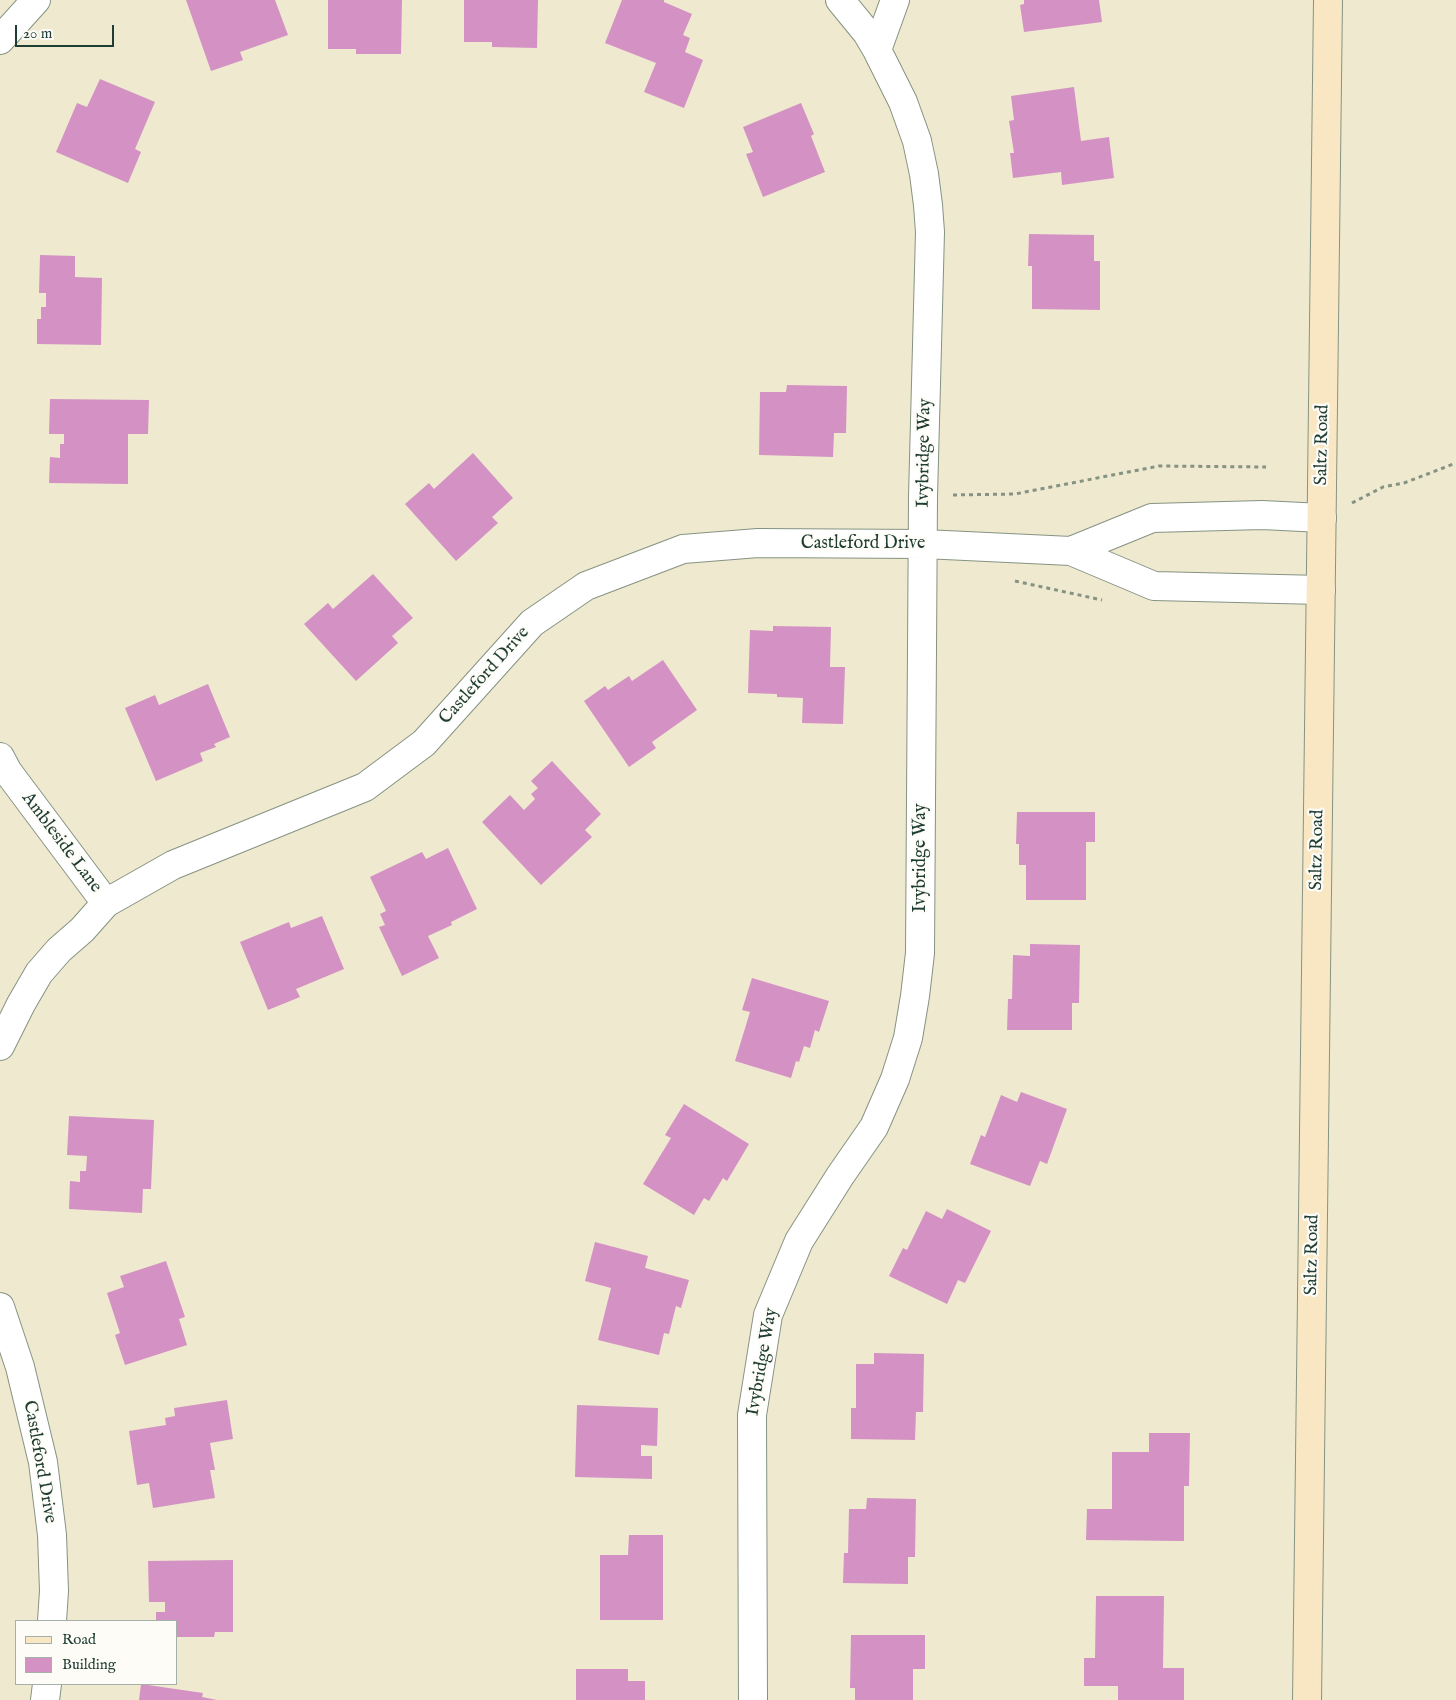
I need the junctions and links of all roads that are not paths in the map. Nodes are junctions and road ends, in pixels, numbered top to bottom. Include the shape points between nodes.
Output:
1 (36, 0) edge
2 (840, 0) edge
3 (895, 0) edge
4 (1328, 0) edge
5 (0, 40) edge
6 (878, 50) junction
7 (1322, 518) junction
8 (924, 544) junction
9 (1071, 551) junction
10 (1321, 590) junction
11 (0, 757) edge
12 (106, 903) junction
13 (0, 1046) edge
14 (0, 1307) edge
15 (52, 1620) edge
16 (47, 1685) edge
17 (45, 1700) edge
18 (753, 1700) edge
19 (1307, 1700) edge

1 - 5 street
2 - 6 street, Ivybridge Way
3 - 6 street
4 - 7 street, Saltz Road
6 - 8 street, Ivybridge Way via 917,141 928,205
7 - 9 street, Castleford Drive via 1262,515 1152,518
7 - 10 street, Saltz Road
8 - 9 street, Castleford Drive
8 - 12 street, Castleford Drive via 758,543 683,549 586,586 532,623 424,744 365,787 173,865
8 - 18 street, Ivybridge Way via 920,953 916,996 908,1038 874,1127 798,1241 768,1315 752,1415
9 - 10 street, Castleford Drive via 1154,586
10 - 19 street, Saltz Road
11 - 12 street, Ambleside Lane
12 - 13 street, Castleford Drive via 39,974
14 - 15 street, Castleford Drive via 20,1367 43,1462 52,1535
16 - 17 street

